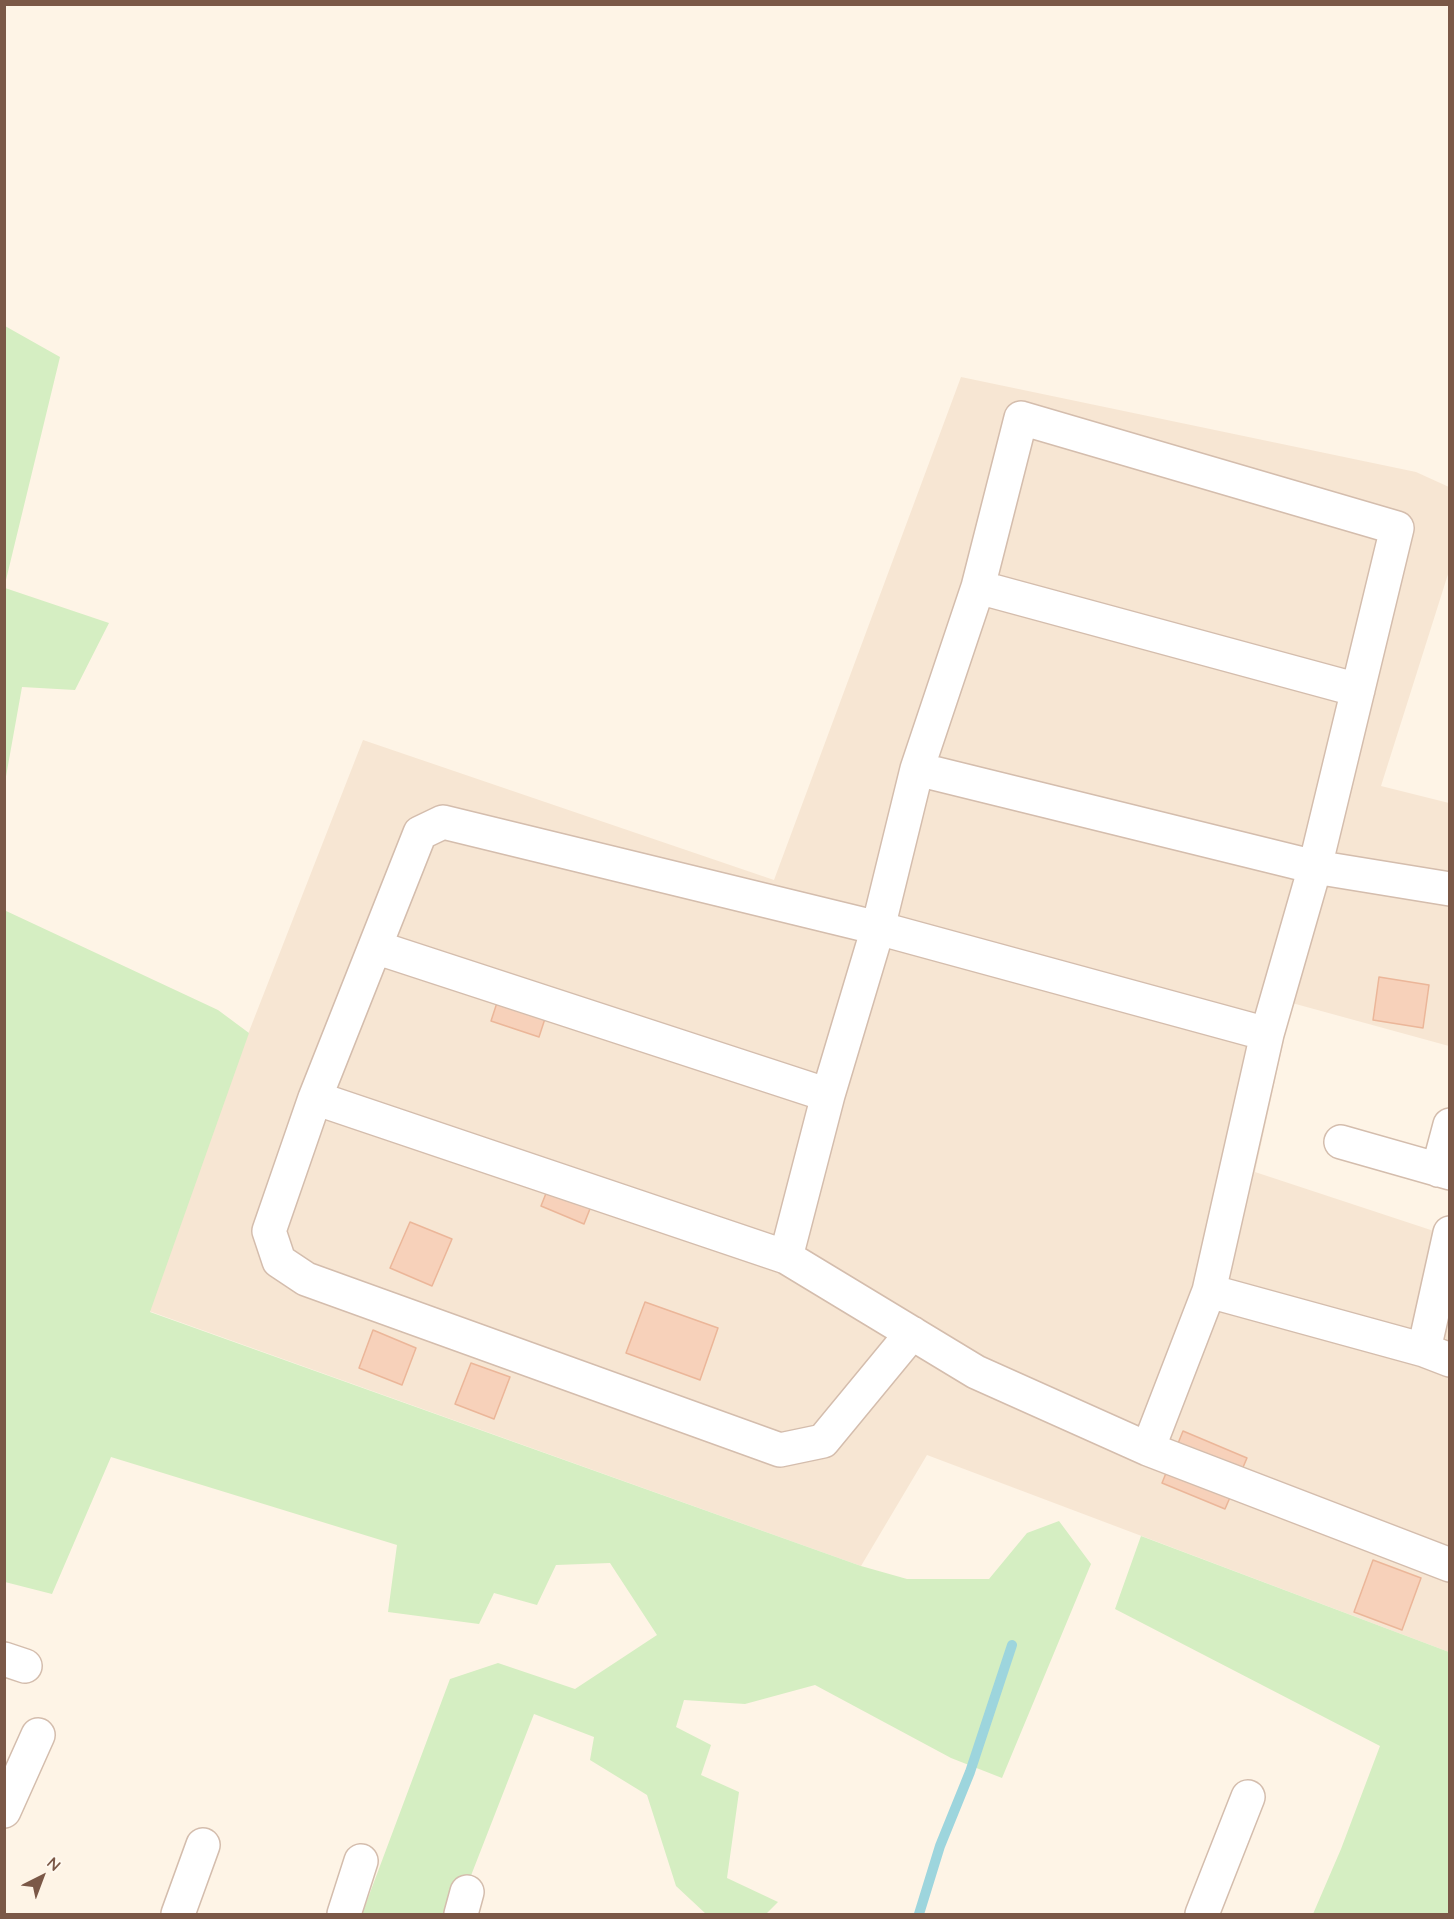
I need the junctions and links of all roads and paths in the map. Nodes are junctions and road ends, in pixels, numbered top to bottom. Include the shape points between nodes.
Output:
1 (978, 587) junction
2 (1358, 690) junction
3 (916, 769) junction
4 (1315, 867) junction
5 (1449, 889) edge
6 (878, 928) junction
7 (375, 947) junction
8 (1267, 1034) junction
9 (828, 1095) junction
10 (315, 1098) junction
11 (1449, 1125) edge
12 (1341, 1142) dead end
13 (1444, 1172) edge
14 (1449, 1233) edge
15 (786, 1257) junction
16 (1209, 1292) junction
17 (912, 1333) junction
18 (1437, 1355) edge
19 (1148, 1449) junction
20 (1449, 1565) edge
21 (38, 1735) dead end
22 (1248, 1797) dead end
23 (4, 1811) edge
24 (203, 1845) dead end
25 (361, 1861) dead end
26 (178, 1914) edge
27 (344, 1914) edge
28 (1202, 1914) edge

1 - 2 street
1 - 2 street via 1021,418 1397,528
1 - 3 street
2 - 4 street
3 - 4 street
3 - 6 street
4 - 5 street
4 - 8 street
6 - 7 street via 443,822 420,833
6 - 8 street
6 - 9 street
7 - 9 street
7 - 10 street
8 - 16 street
9 - 15 street
10 - 15 street
10 - 17 street via 269,1232 279,1261 306,1279 780,1450 823,1441
11 - 13 street
12 - 13 street
14 - 18 street
15 - 17 street
16 - 18 street
16 - 19 street
17 - 19 street via 976,1372
19 - 20 street
21 - 23 street
22 - 28 street
24 - 26 street
25 - 27 street

